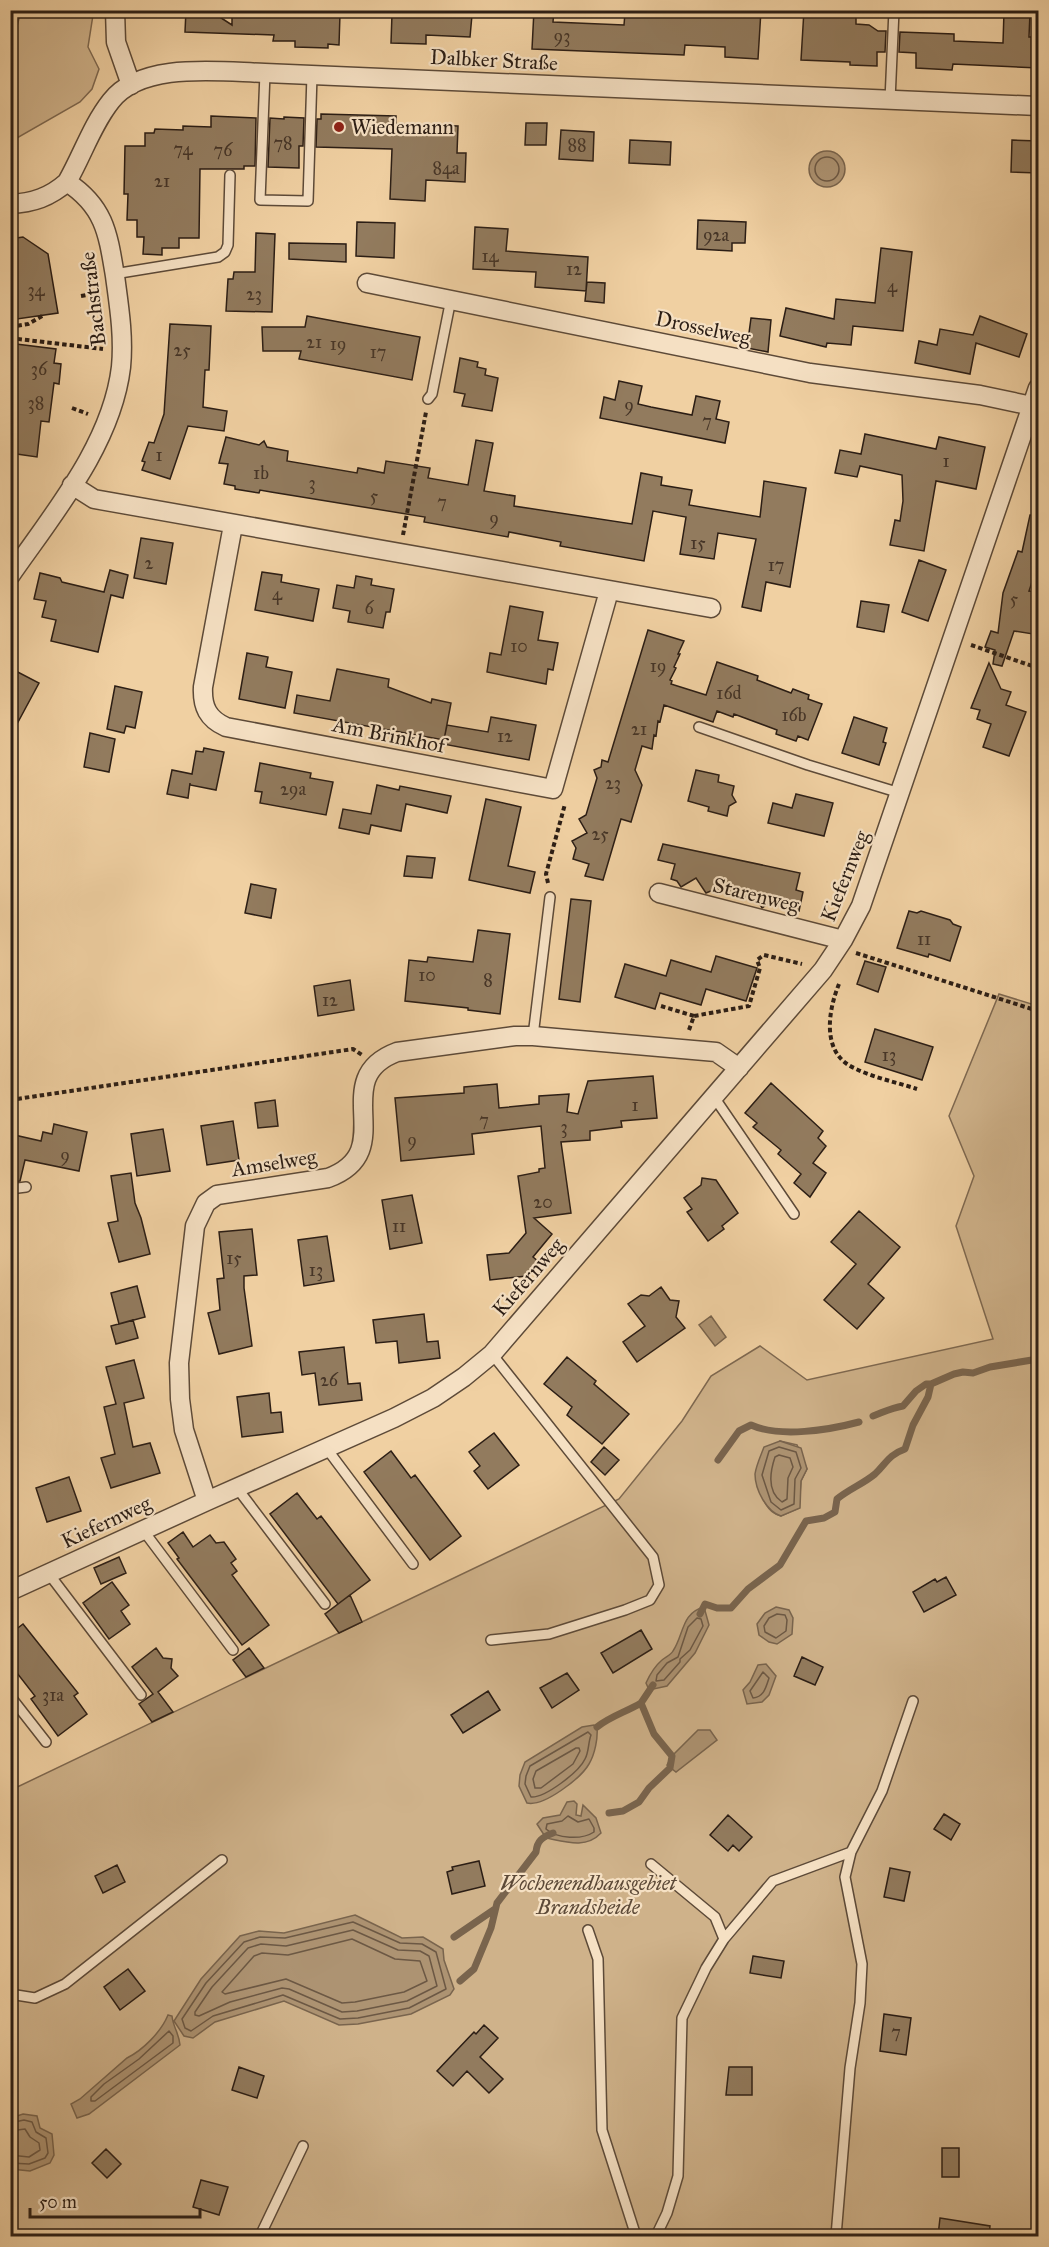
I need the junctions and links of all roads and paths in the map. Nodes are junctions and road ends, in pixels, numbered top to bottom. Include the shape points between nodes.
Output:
1 (115, 10) edge
2 (894, 10) edge
3 (265, 73) junction
4 (312, 75) junction
5 (131, 85) junction
6 (10, 96) edge
7 (890, 100) junction
8 (1038, 106) edge
9 (13, 145) dead end
10 (230, 175) dead end
11 (67, 182) junction
12 (10, 204) edge
13 (114, 274) junction
14 (367, 283) dead end
15 (451, 299) junction
16 (44, 315) dead end
17 (10, 327) edge
18 (10, 338) edge
19 (84, 347) dead end
20 (1038, 388) edge
21 (428, 399) joint
22 (1032, 406) junction
23 (72, 485) junction
24 (233, 525) junction
25 (400, 553) junction
26 (10, 576) edge
27 (609, 591) junction
28 (711, 608) dead end
29 (952, 639) junction
30 (1038, 668) edge
31 (699, 727) dead end
32 (554, 789) junction
33 (900, 793) junction
34 (658, 893) dead end
35 (550, 897) joint
36 (834, 954) junction
37 (661, 1006) dead end
38 (1038, 1011) edge
39 (694, 1016) junction
40 (533, 1036) junction
41 (682, 1049) junction
42 (375, 1064) junction
43 (739, 1068) junction
44 (917, 1089) dead end
45 (714, 1097) junction
46 (10, 1100) edge
47 (26, 1187) dead end
48 (10, 1189) edge
49 (794, 1214) dead end
50 (492, 1354) junction
51 (327, 1449) junction
52 (237, 1488) junction
53 (207, 1501) junction
54 (143, 1530) junction
55 (413, 1564) dead end
56 (49, 1574) junction
57 (10, 1591) edge
58 (325, 1604) dead end
59 (491, 1640) dead end
60 (232, 1650) dead end
61 (141, 1695) dead end
62 (10, 1696) edge
63 (913, 1701) dead end
64 (46, 1742) dead end
65 (851, 1852) junction
66 (222, 1860) dead end
67 (651, 1864) dead end
68 (588, 1930) dead end
69 (724, 1939) junction
70 (10, 1994) edge
71 (303, 2146) dead end
72 (260, 2236) edge
73 (636, 2236) edge
74 (656, 2236) edge
75 (836, 2236) edge

1 - 5 street via 116,42
2 - 7 lane
3 - 4 street, Dalbker Straße
3 - 4 lane via 260,200 308,201
3 - 5 street, Dalbker Straße via 172,72
4 - 7 street, Dalbker Straße
5 - 11 street, Dalbker Straße via 112,99
6 - 9 path
7 - 8 street, Dalbker Straße
10 - 13 lane via 225,252 218,257
11 - 12 street, Dalbker Straße via 44,198
11 - 13 street, Bachstraße via 100,215
13 - 23 street, Bachstraße via 122,332 117,391 92,453
14 - 15 street, Drosselweg
15 - 21 lane
15 - 22 street, Drosselweg via 810,373 980,395
16 - 17 path via 28,324
18 - 19 path
20 - 22 street, Kiefernweg
21 - 25 path
22 - 29 street, Kiefernweg
23 - 24 street via 94,498
23 - 26 street, Bachstraße
24 - 25 street
24 - 32 street, Am Brinkhof via 203,687 202,700 214,721 226,727
25 - 27 street
27 - 28 street
27 - 32 street
29 - 30 path
29 - 33 street, Kiefernweg
31 - 33 lane
32 - 35 path via 566,804 546,874
33 - 36 street, Kiefernweg via 861,906
34 - 36 street, Starenweg
35 - 40 lane
36 - 38 path
36 - 39 path via 764,954 757,960 760,968 749,1006
36 - 43 street, Kiefernweg
36 - 44 path via 843,976 829,1017 831,1039 839,1057 852,1068
37 - 39 path
39 - 41 path
40 - 41 street
40 - 42 street via 397,1052
41 - 43 street via 716,1052
42 - 46 path via 353,1049
42 - 53 street, Amselweg via 362,1096 362,1150 342,1173 217,1195 206,1203 195,1226 179,1363 180,1399 184,1430
43 - 45 street, Kiefernweg
45 - 49 lane
45 - 50 street, Kiefernweg
47 - 48 lane
50 - 51 street, Kiefernweg via 433,1398
50 - 59 lane via 653,1557 659,1585 650,1600 625,1610 549,1634
51 - 52 street, Kiefernweg
51 - 55 lane
52 - 53 street, Kiefernweg
52 - 58 lane
53 - 54 street, Kiefernweg
54 - 56 street, Kiefernweg
54 - 60 lane
56 - 57 street, Kiefernweg
56 - 61 lane
62 - 64 lane
63 - 65 lane via 882,1791
65 - 69 lane via 773,1881
65 - 75 lane via 846,1877 862,1964
66 - 70 lane via 65,1984 35,1998
67 - 69 lane via 715,1917
68 - 73 lane via 598,1959 602,2130
69 - 74 lane via 682,2018 678,2176
71 - 72 lane

